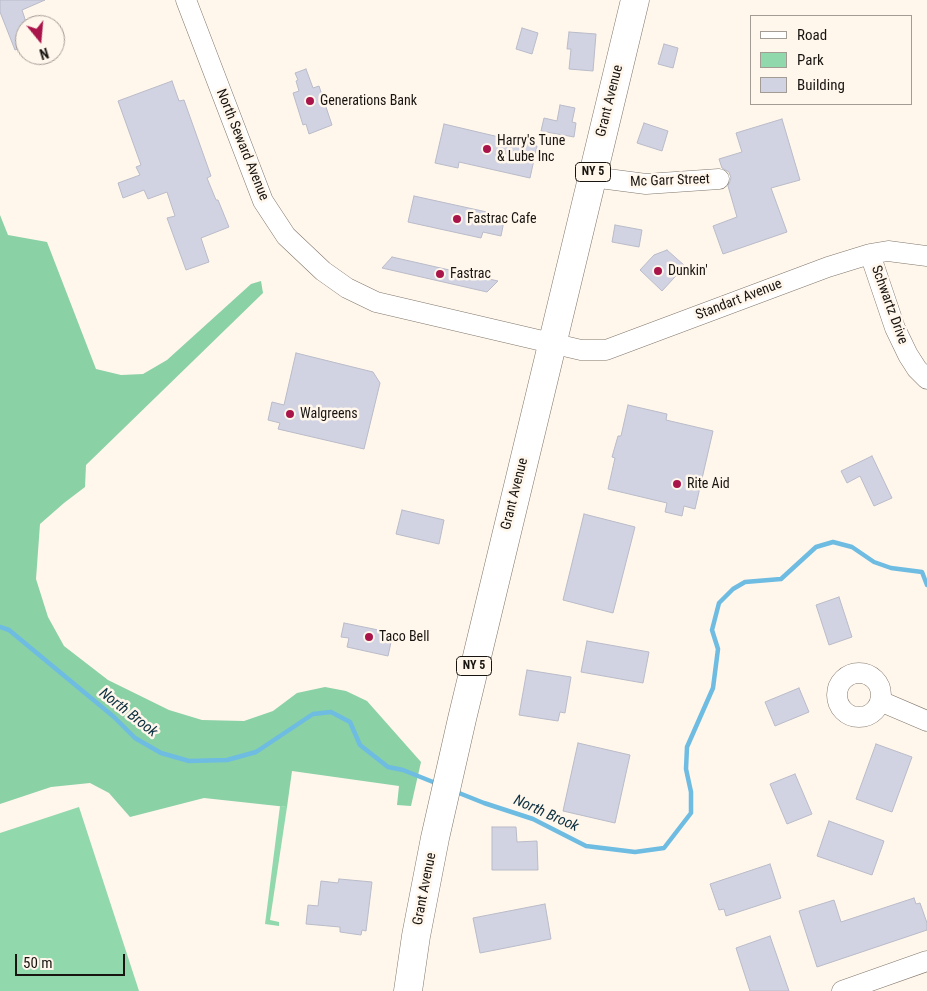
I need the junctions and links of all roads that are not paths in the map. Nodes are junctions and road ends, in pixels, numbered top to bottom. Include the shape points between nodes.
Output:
1 (186, 0) edge
2 (635, 0) edge
3 (592, 178) junction
4 (719, 179) dead end
5 (870, 254) junction
6 (927, 256) edge
7 (552, 344) junction
8 (927, 379) edge
9 (880, 701) dead end
10 (927, 721) edge
11 (927, 961) edge
12 (408, 991) edge
13 (842, 991) edge

1 - 7 street, North Seward Avenue via 264,201 286,236 305,256 343,286 376,302
2 - 3 highway, Grant Avenue / NY 5
3 - 4 street, Mc Garr Street via 646,184
3 - 7 highway, Grant Avenue / NY 5
5 - 6 street, Standart Avenue via 888,251
5 - 7 street, Standart Avenue via 606,350 581,350
5 - 8 street, Schwartz Drive via 895,328 916,369
7 - 12 highway, Grant Avenue / NY 5 via 435,838
9 - 10 street
11 - 13 street

